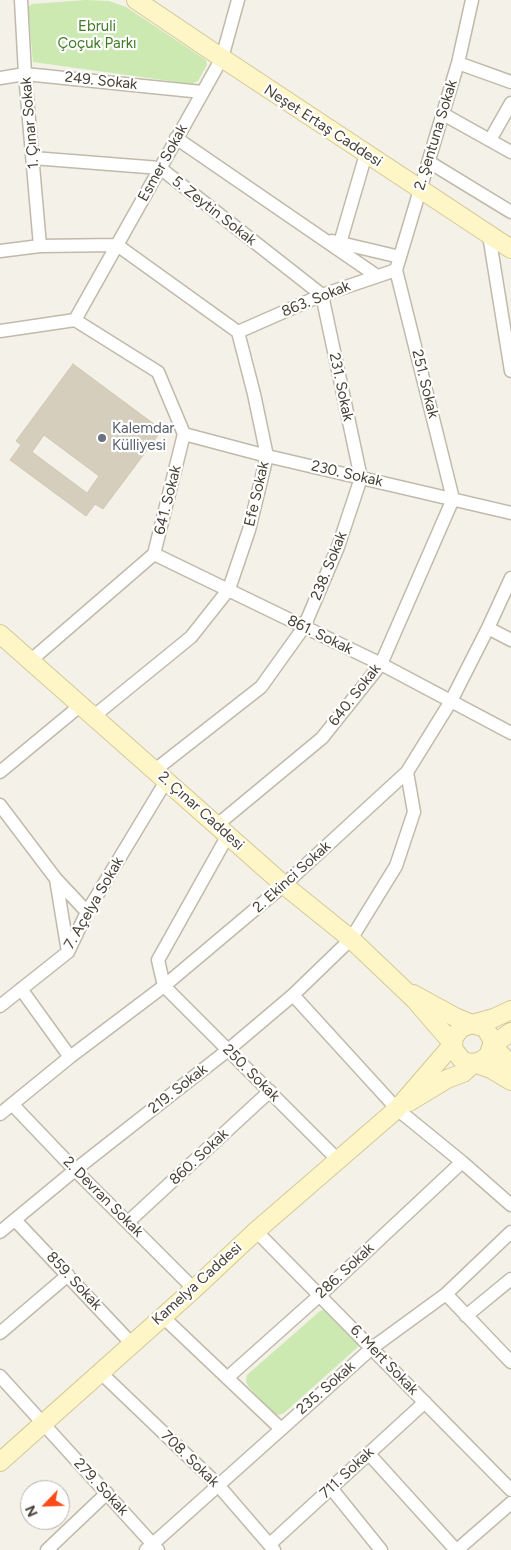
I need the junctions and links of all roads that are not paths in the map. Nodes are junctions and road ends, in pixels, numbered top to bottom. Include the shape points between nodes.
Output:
1 (21, 0) edge
2 (136, 0) edge
3 (238, 0) edge
4 (472, 0) edge
5 (222, 58) junction
6 (458, 63) junction
7 (25, 74) junction
8 (0, 78) edge
9 (511, 82) edge
10 (202, 92) junction
11 (511, 102) edge
12 (443, 114) junction
13 (176, 138) junction
14 (490, 140) junction
15 (511, 152) edge
16 (366, 154) junction
17 (33, 158) junction
18 (429, 162) junction
19 (160, 168) junction
20 (420, 189) junction
21 (511, 212) edge
22 (489, 235) junction
23 (320, 238) junction
24 (340, 242) junction
25 (117, 245) junction
26 (40, 246) junction
27 (511, 249) edge
28 (0, 251) edge
29 (400, 256) junction
30 (396, 270) junction
31 (377, 276) junction
32 (322, 296) junction
33 (76, 320) junction
34 (0, 331) edge
35 (238, 332) junction
36 (511, 371) edge
37 (184, 434) junction
38 (267, 456) junction
39 (361, 478) junction
40 (453, 499) junction
41 (511, 513) edge
42 (154, 554) junction
43 (511, 578) edge
44 (229, 589) junction
45 (508, 594) edge
46 (304, 627) junction
47 (488, 628) junction
48 (0, 634) edge
49 (511, 640) edge
50 (30, 661) junction
51 (380, 664) junction
52 (451, 701) junction
53 (81, 704) junction
54 (94, 716) junction
55 (511, 733) edge
56 (0, 772) edge
57 (407, 772) junction
58 (160, 775) junction
59 (0, 805) edge
60 (223, 830) junction
61 (56, 878) junction
62 (284, 884) junction
63 (87, 912) junction
64 (351, 939) junction
65 (68, 952) junction
66 (164, 986) junction
67 (404, 988) junction
68 (21, 989) junction
69 (293, 995) junction
70 (0, 1006) edge
71 (511, 1010) edge
72 (472, 1024) junction
73 (511, 1032) edge
74 (453, 1044) junction
75 (492, 1045) junction
76 (228, 1050) junction
77 (70, 1057) junction
78 (474, 1063) junction
79 (511, 1065) edge
80 (511, 1081) edge
81 (270, 1091) junction
82 (12, 1104) junction
83 (397, 1109) junction
84 (0, 1114) edge
85 (338, 1160) junction
86 (462, 1162) junction
87 (76, 1170) junction
88 (511, 1205) edge
89 (15, 1220) junction
90 (128, 1222) junction
91 (256, 1231) junction
92 (0, 1232) edge
93 (511, 1232) edge
94 (68, 1275) junction
95 (511, 1280) edge
96 (194, 1289) junction
97 (446, 1294) junction
98 (320, 1295) junction
99 (162, 1316) junction
100 (466, 1316) junction
101 (0, 1333) edge
102 (131, 1343) junction
103 (372, 1348) junction
104 (511, 1362) edge
105 (100, 1372) junction
106 (0, 1376) edge
107 (227, 1378) junction
108 (424, 1402) junction
109 (43, 1424) junction
110 (280, 1428) junction
111 (368, 1454) junction
112 (0, 1462) edge
113 (218, 1486) junction
114 (331, 1488) junction
115 (511, 1490) edge
116 (107, 1493) junction
117 (511, 1503) edge
118 (272, 1547) edge
119 (152, 1548) edge
120 (47, 1550) edge
121 (381, 1550) edge
122 (457, 1550) edge

1 - 7 street, 1. Çınar Sokak
2 - 5 main road, Neşet Ertaş Caddesi
3 - 5 street, Esmer Sokak
4 - 6 street, 2. Şentuna Sokak
5 - 10 street, Esmer Sokak
5 - 16 main road, Neşet Ertaş Caddesi
6 - 9 street
6 - 12 street, 2. Şentuna Sokak
7 - 8 street, 249. Sokak
7 - 10 street, 249. Sokak
7 - 17 street, 1. Çınar Sokak
10 - 13 street, Esmer Sokak
11 - 14 street
12 - 14 street
12 - 18 street, 2. Şentuna Sokak
13 - 19 street, Esmer Sokak
13 - 23 street
14 - 15 street
16 - 20 main road, Neşet Ertaş Caddesi
16 - 24 street
17 - 19 street, 5. Zeytin Sokak
17 - 26 street, 1. Çınar Sokak
18 - 20 street, 2. Şentuna Sokak
18 - 21 street
19 - 25 street, Esmer Sokak
19 - 32 street, 5. Zeytin Sokak
20 - 22 main road, Neşet Ertaş Caddesi
20 - 29 street, 2. Şentuna Sokak
22 - 27 main road, Neşet Ertaş Caddesi
22 - 36 street
23 - 24 street
23 - 31 street
24 - 29 street
25 - 26 street
25 - 33 street, Esmer Sokak
25 - 35 street
26 - 28 street
29 - 30 street, 2. Şentuna Sokak
30 - 31 street, 863. Sokak
30 - 40 street, 251. Sokak
31 - 32 street, 863. Sokak
32 - 35 street, 863. Sokak
32 - 39 street, 231. Sokak
33 - 34 street
33 - 37 street via 158,372
35 - 38 street, Efe Sokak
37 - 38 street, 230. Sokak
37 - 42 street, 641. Sokak
38 - 39 street, 230. Sokak
38 - 44 street, Efe Sokak via 249,530
39 - 40 street, 230. Sokak
39 - 46 street, 238. Sokak via 338,547
40 - 41 street, 230. Sokak
40 - 51 street, 640. Sokak
42 - 44 street, 861. Sokak
42 - 50 street, 641. Sokak
43 - 45 street, 2. Ekinci Sokak
44 - 46 street, 861. Sokak
44 - 54 street, Efe Sokak via 190,637
45 - 47 street, 2. Ekinci Sokak
46 - 51 street, 861. Sokak
46 - 58 street, 238. Sokak via 260,688
47 - 49 street
47 - 52 street, 2. Ekinci Sokak
48 - 50 main road, 2. Çınar Caddesi
50 - 53 main road, 2. Çınar Caddesi
51 - 52 street, 861. Sokak
51 - 60 street, 640. Sokak via 322,738
52 - 55 street, 861. Sokak
52 - 57 street, 2. Ekinci Sokak
53 - 54 main road, 2. Çınar Caddesi
53 - 56 street
54 - 58 main road, 2. Çınar Caddesi
57 - 62 street, 2. Ekinci Sokak
57 - 64 street, 219. Sokak via 414,812 396,866
58 - 60 main road, 2. Çınar Caddesi
58 - 63 street, 7. Açelya Sokak
59 - 61 street
60 - 62 main road, 2. Çınar Caddesi
60 - 66 street via 158,960
61 - 63 street
61 - 65 street
62 - 64 main road, 2. Çınar Caddesi
62 - 66 street, 2. Ekinci Sokak
63 - 65 street, 7. Açelya Sokak
64 - 67 main road, 2. Çınar Caddesi
64 - 69 street, 219. Sokak
65 - 68 street, 7. Açelya Sokak
66 - 76 street, 250. Sokak
66 - 77 street, 2. Ekinci Sokak
67 - 72 main road
67 - 74 main road
68 - 70 street, 7. Açelya Sokak
68 - 77 street
69 - 76 street, 219. Sokak
69 - 83 street
71 - 72 main road
72 - 74 main road via 460,1028
72 - 75 main road via 489,1033
73 - 75 main road
74 - 78 main road via 462,1060
74 - 83 main road
75 - 78 main road via 484,1060
75 - 79 main road
76 - 81 street, 250. Sokak
76 - 87 street, 219. Sokak
77 - 82 street, 2. Ekinci Sokak
78 - 80 main road
78 - 83 main road via 463,1073
81 - 85 street, 250. Sokak
81 - 90 street, 860. Sokak
82 - 84 street, 2. Ekinci Sokak
82 - 87 street, 2. Devran Sokak
83 - 85 main road, Kamelya Caddesi
83 - 86 street
85 - 91 main road, Kamelya Caddesi
86 - 88 street
86 - 98 street, 286. Sokak
87 - 89 street, 219. Sokak
87 - 90 street, 2. Devran Sokak
89 - 92 street, 219. Sokak
89 - 94 street, 859. Sokak
90 - 96 street, 2. Devran Sokak
91 - 96 main road, Kamelya Caddesi
91 - 98 street, 6. Mert Sokak
93 - 97 street, 235. Sokak
94 - 101 street
94 - 102 street, 859. Sokak
95 - 100 street
96 - 99 main road, Kamelya Caddesi
97 - 100 street
97 - 103 street, 235. Sokak
98 - 103 street, 6. Mert Sokak
98 - 107 street, 286. Sokak
99 - 102 main road, Kamelya Caddesi
99 - 107 street
100 - 104 street
102 - 105 main road, Kamelya Caddesi
103 - 108 street, 6. Mert Sokak
103 - 110 street, 235. Sokak
105 - 109 main road, Kamelya Caddesi
105 - 113 street, 708. Sokak
106 - 109 street, 279. Sokak
107 - 110 street
108 - 111 street, 711. Sokak
108 - 115 street, 6. Mert Sokak
109 - 112 main road, Kamelya Caddesi
109 - 116 street, 279. Sokak
110 - 113 street, 235. Sokak
111 - 114 street, 711. Sokak
111 - 122 street
113 - 118 street, 708. Sokak
113 - 119 street, 235. Sokak
114 - 118 street, 711. Sokak
114 - 121 street
116 - 119 street, 279. Sokak
116 - 120 street
117 - 122 street

